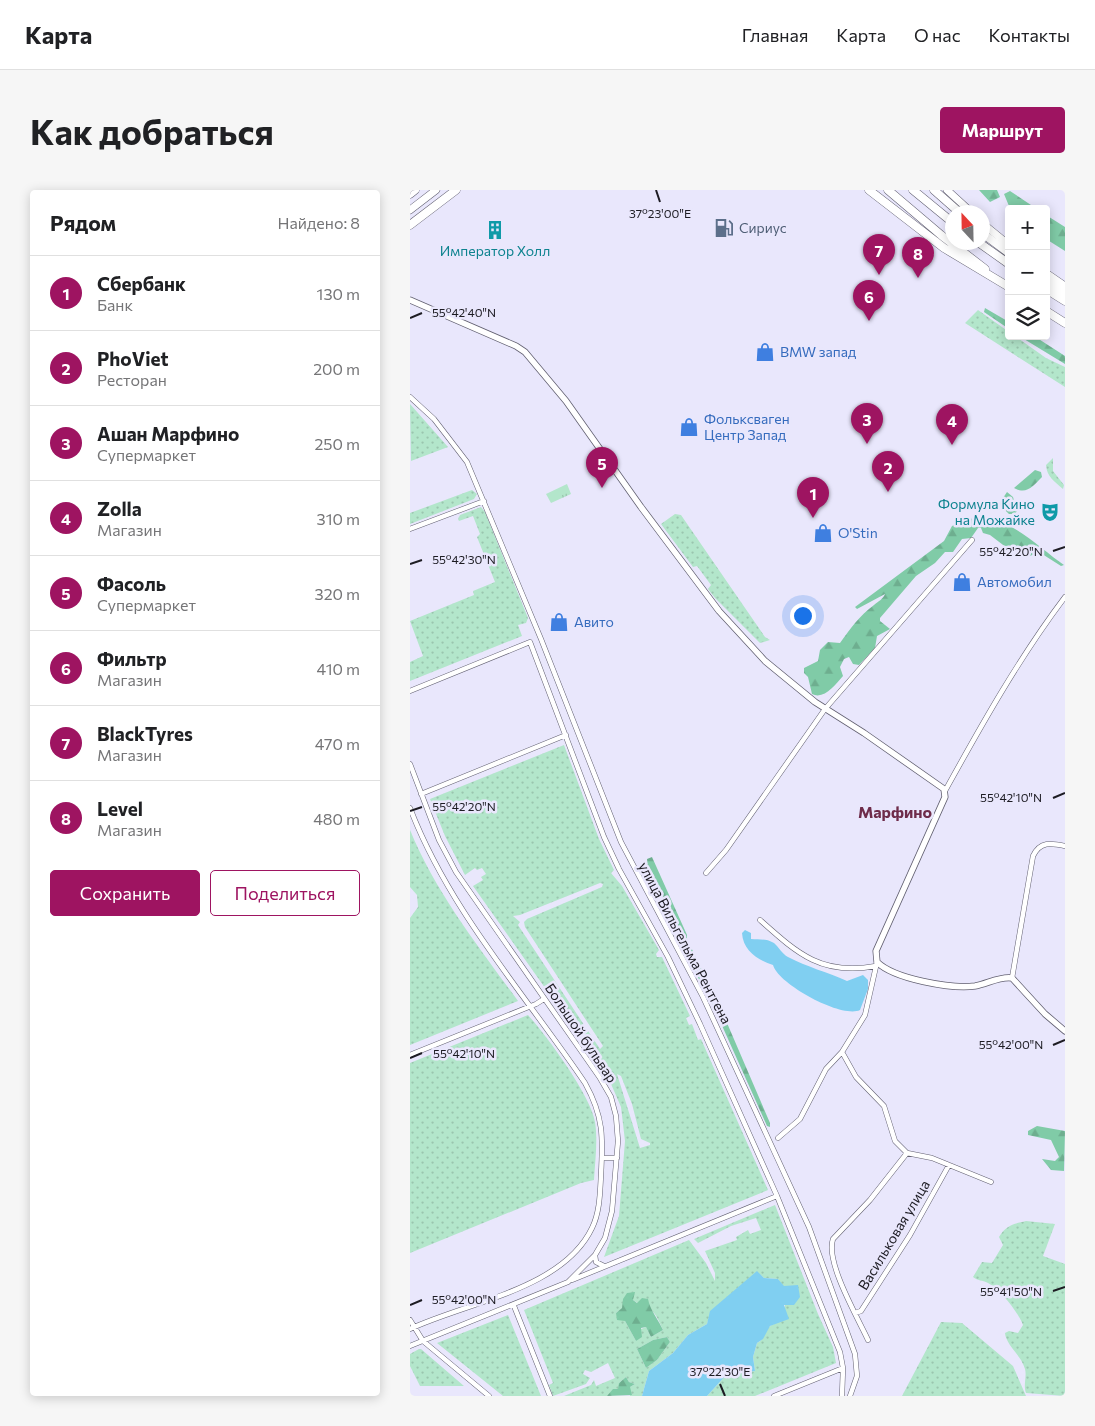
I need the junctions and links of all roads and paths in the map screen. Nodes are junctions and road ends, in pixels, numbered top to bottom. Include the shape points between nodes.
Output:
1 (415, 190) edge
2 (436, 190) edge
3 (456, 190) edge
4 (869, 190) edge
5 (888, 190) edge
6 (913, 190) edge
7 (934, 190) edge
8 (947, 190) edge
9 (410, 194) edge
10 (951, 205) edge
11 (963, 205) edge
12 (410, 210) edge
13 (945, 216) edge
14 (410, 225) edge
15 (990, 230) edge
16 (990, 239) edge
17 (1005, 242) edge
18 (989, 250) edge
19 (1005, 250) edge
20 (1005, 261) edge
21 (1050, 276) edge
22 (1050, 283) edge
23 (1005, 284) edge
24 (1005, 285) edge
25 (1065, 286) edge
26 (1050, 292) edge
27 (1065, 294) edge
28 (410, 300) edge
29 (1065, 301) edge
30 (1050, 314) edge
31 (1065, 323) edge
32 (410, 397) edge
33 (484, 501) junction
34 (410, 529) edge
35 (972, 540) dead end
36 (1065, 597) edge
37 (410, 691) edge
38 (825, 709) junction
39 (566, 735) junction
40 (410, 764) edge
41 (945, 791) junction
42 (421, 794) junction
43 (410, 808) edge
44 (1065, 846) edge
45 (706, 873) dead end
46 (760, 920) dead end
47 (876, 964) junction
48 (1012, 978) junction
49 (544, 999) junction
50 (530, 1006) junction
51 (1065, 1031) edge
52 (842, 1052) junction
53 (410, 1055) edge
54 (778, 1138) dead end
55 (907, 1153) junction
56 (602, 1158) junction
57 (617, 1158) junction
58 (949, 1165) junction
59 (991, 1182) dead end
60 (777, 1196) junction
61 (594, 1254) junction
62 (604, 1266) junction
63 (568, 1282) junction
64 (514, 1306) junction
65 (855, 1313) junction
66 (410, 1320) edge
67 (412, 1328) edge
68 (423, 1340) junction
69 (868, 1340) dead end
70 (410, 1346) edge
71 (843, 1368) junction
72 (489, 1396) edge
73 (550, 1396) edge
74 (774, 1396) edge
75 (842, 1396) edge
76 (850, 1396) edge

1 - 9 highway
2 - 12 main road
3 - 14 highway
4 - 24 highway via 944,248
5 - 23 highway
6 - 13 highway
7 - 10 highway
8 - 11 main road
15 - 17 main road
16 - 19 highway
18 - 20 highway
21 - 25 main road
22 - 27 highway
26 - 29 highway
28 - 38 street via 524,352 566,401 719,611 765,661
30 - 31 highway
32 - 33 street, улица Вильгельма Рентгена via 434,419 462,454
33 - 34 street
33 - 76 street, улица Вильгельма Рентгена via 621,842 703,997 809,1227 855,1354 857,1376
35 - 38 street
36 - 41 street via 1035,637
37 - 39 street, улица Вильгельма Рентгена via 530,642
38 - 41 street via 932,779
38 - 45 street via 726,850
39 - 42 street
39 - 60 street, улица Вильгельма Рентгена via 612,855 674,968
40 - 42 street, Большой бульвар
41 - 47 street via 880,943
42 - 49 street, Большой бульвар via 439,840 460,880
43 - 50 street, Большой бульвар via 422,840 450,890
44 - 48 street via 1047,843 1033,856
46 - 47 street via 790,946 822,965 857,970
47 - 48 street via 913,978 961,986
47 - 52 street via 865,1016
48 - 51 street via 1048,1018
49 - 50 street
49 - 57 street, Большой бульвар via 611,1097 616,1116
50 - 53 street
50 - 56 street, Большой бульвар via 595,1101 602,1127
52 - 54 street via 826,1069 800,1119
52 - 55 street via 856,1077 884,1106 895,1141
55 - 58 street
55 - 65 street via 831,1245 833,1260
56 - 57 street
56 - 67 street, Большой бульвар via 598,1209 593,1226 564,1264 525,1285
57 - 61 street, Большой бульвар via 609,1226
58 - 59 street
58 - 65 street, Васильковая улица via 905,1242 861,1311
60 - 62 street
60 - 71 street, улица Вильгельма Рентгена via 835,1338
61 - 62 street via 596,1262
61 - 63 street, Большой бульвар
62 - 63 street
63 - 64 street, Большой бульвар
64 - 68 street, Большой бульвар
64 - 73 street
65 - 69 street
66 - 67 street
67 - 68 street
68 - 70 street, Большой бульвар
68 - 72 street
71 - 74 street
71 - 75 street, улица Вильгельма Рентгена

